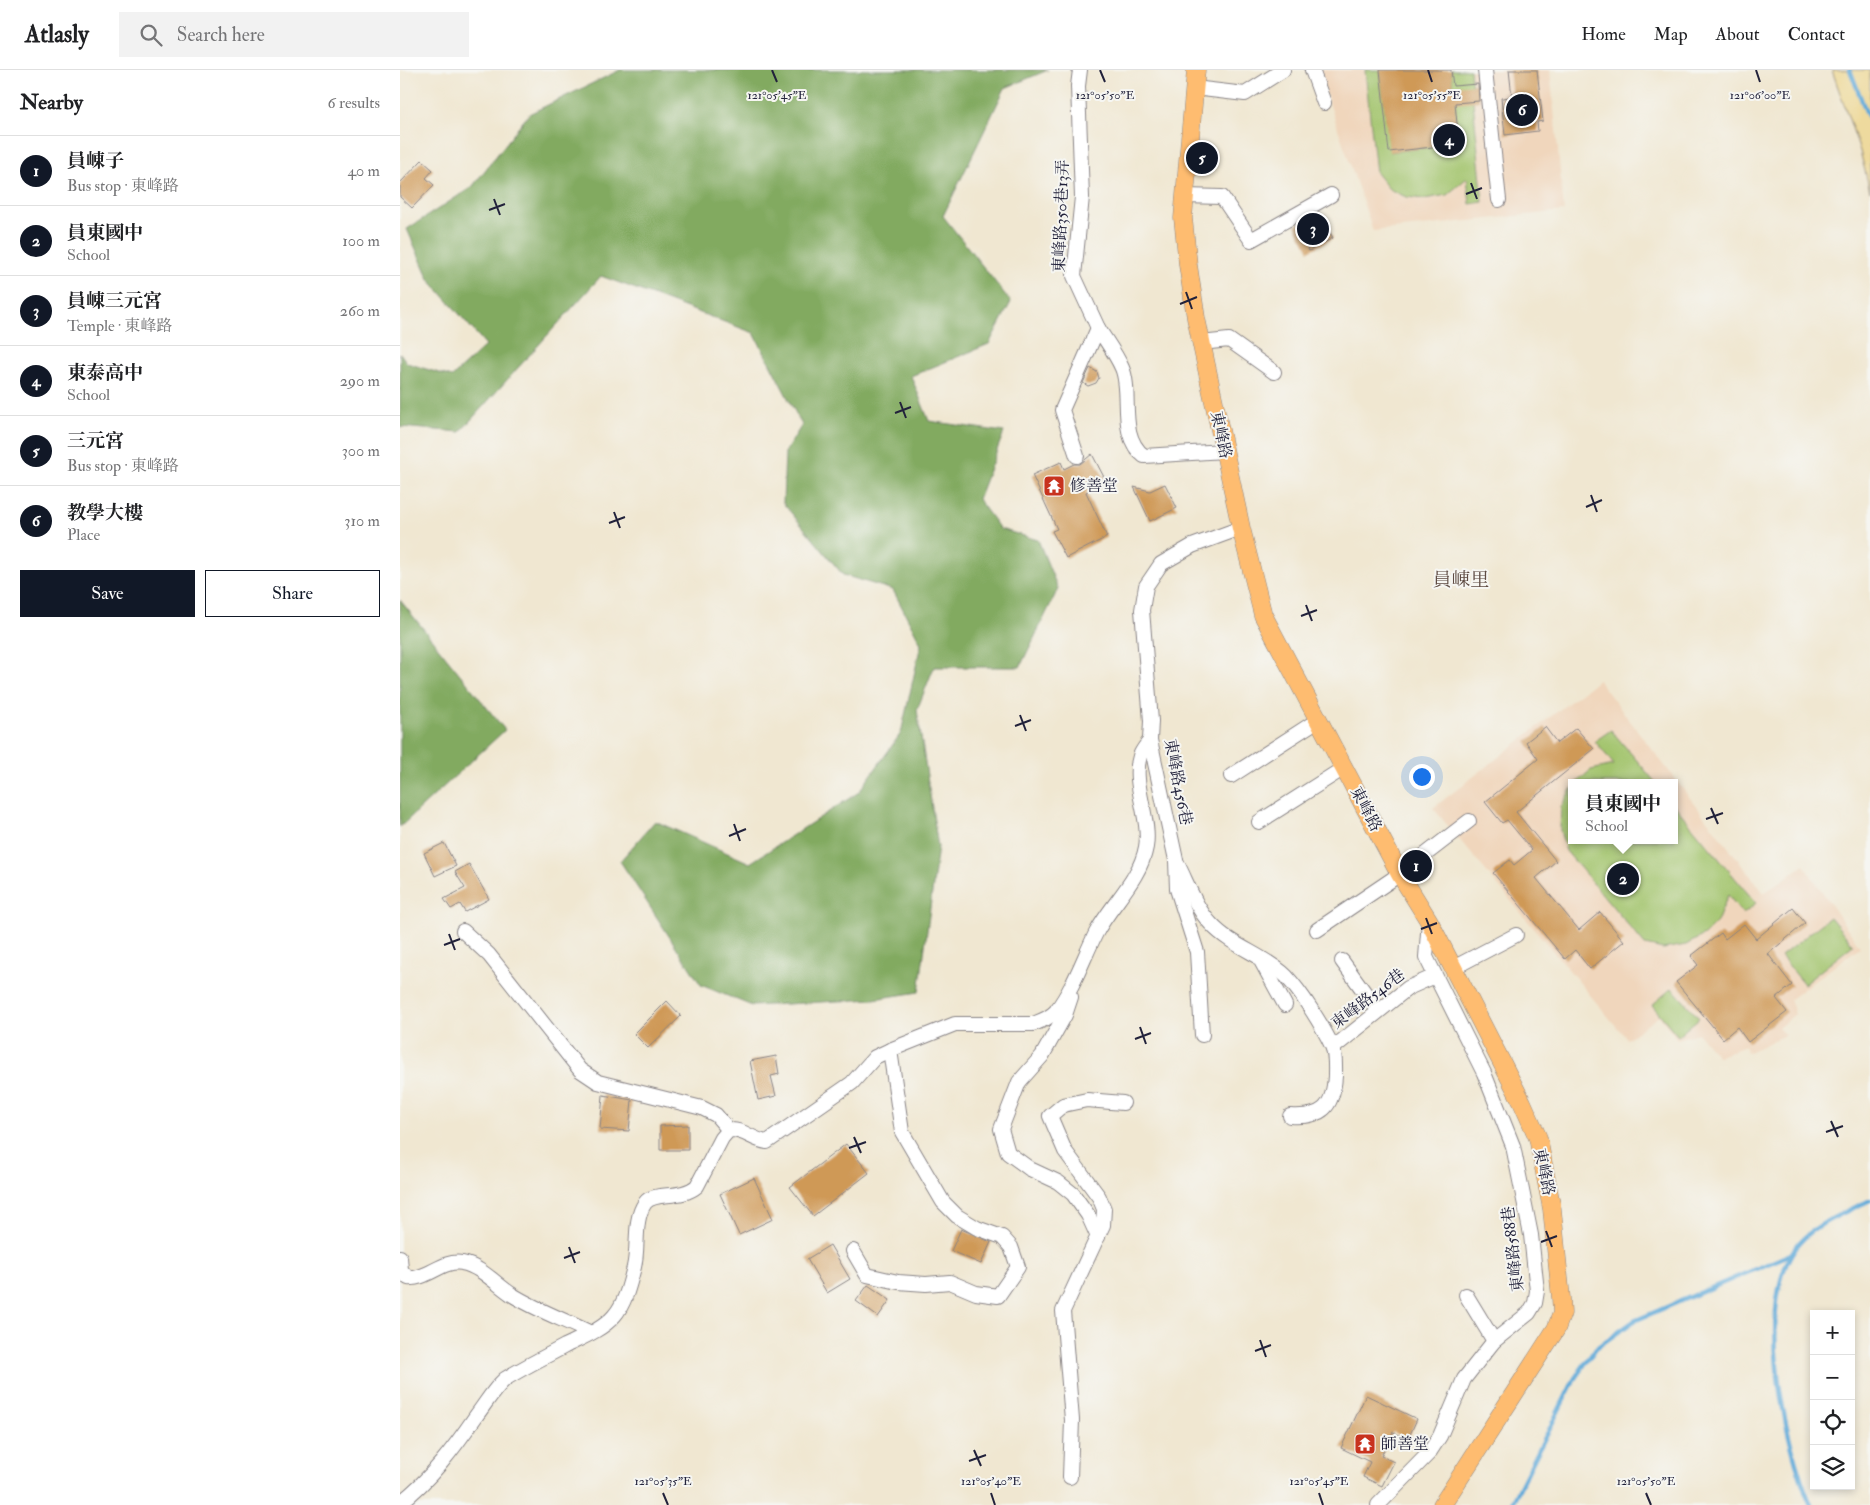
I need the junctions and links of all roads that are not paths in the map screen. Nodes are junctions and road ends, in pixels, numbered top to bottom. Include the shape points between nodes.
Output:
1 (1080, 70) edge
2 (1283, 70) edge
3 (1312, 70) edge
4 (1484, 70) edge
5 (1195, 79) edge
6 (1324, 103) dead end
7 (1331, 195) dead end
8 (1184, 196) junction
9 (1499, 200) dead end
10 (1098, 328) junction
11 (1201, 343) junction
12 (1274, 372) dead end
13 (1224, 451) junction
14 (1077, 456) dead end
15 (1240, 528) junction
16 (1318, 720) junction
17 (1150, 740) junction
18 (1344, 768) junction
19 (1231, 776) dead end
20 (1469, 820) dead end
21 (1259, 822) dead end
22 (1176, 860) junction
23 (1400, 874) junction
24 (1429, 922) junction
25 (1317, 930) dead end
26 (464, 931) dead end
27 (1516, 935) dead end
28 (1259, 958) junction
29 (1342, 961) dead end
30 (1453, 968) junction
31 (1079, 972) junction
32 (1435, 976) junction
33 (1286, 1005) dead end
34 (1378, 1011) junction
35 (1202, 1035) dead end
36 (1333, 1048) junction
37 (890, 1050) junction
38 (1123, 1103) dead end
39 (1290, 1116) dead end
40 (729, 1130) junction
41 (1098, 1237) junction
42 (853, 1251) dead end
43 (400, 1257) edge
44 (1466, 1295) dead end
45 (591, 1333) junction
46 (1494, 1341) junction
47 (1070, 1477) dead end
48 (400, 1503) edge
49 (1378, 1505) edge
50 (1442, 1505) edge

1 - 10 street, 東峰路350巷13弄 via 1082,197 1074,276
2 - 5 street via 1245,94
3 - 6 street
4 - 9 street
5 - 8 main road, 東峰路
7 - 8 street via 1251,240 1222,197
8 - 11 main road, 東峰路 via 1188,265
10 - 13 street, 東峰路350巷13弄 via 1123,369 1128,427 1139,452 1144,456
10 - 14 street via 1062,410
11 - 12 street via 1229,340
11 - 13 main road, 東峰路
13 - 15 main road, 東峰路
15 - 16 main road, 東峰路 via 1263,615
15 - 17 street, 東峰路456巷 via 1192,546 1161,564 1146,586 1142,610
16 - 18 main road, 東峰路
16 - 19 street
17 - 22 street, 東峰路456巷
17 - 31 street via 1140,754 1137,766 1147,834 1146,848 1135,875 1097,932
18 - 21 street
18 - 23 main road, 東峰路
20 - 23 street
22 - 28 street, 東峰路546巷 via 1206,919 1234,944
22 - 35 street, 東峰路456巷 via 1177,889 1197,952
23 - 24 main road, 東峰路
23 - 25 street
24 - 30 main road, 東峰路
24 - 32 street, 東峰路588巷 via 1426,957
26 - 40 street via 489,955 580,1070 598,1082 702,1108 716,1115
27 - 30 street
28 - 33 street
28 - 36 street, 東峰路546巷 via 1286,976
29 - 34 street
30 - 50 main road, 東峰路 via 1538,1138 1552,1209 1562,1313 1556,1329
31 - 37 street via 1055,1012 1044,1020 1018,1025 955,1024
31 - 41 street via 1065,1015 1042,1056 1019,1082 1001,1129 1008,1153 1074,1194
32 - 34 street, 東峰路546巷 via 1408,988
32 - 46 street, 東峰路588巷 via 1484,1073 1513,1146 1531,1235 1537,1291 1535,1303 1529,1313
34 - 36 street, 東峰路546巷
36 - 39 street via 1334,1093 1328,1106 1316,1114
37 - 40 street via 876,1057 852,1083 767,1142
37 - 42 street via 902,1132 943,1202 957,1216 977,1228 1002,1237 1012,1247 1018,1267 998,1296 976,1293 950,1282 898,1282 867,1275
38 - 41 street via 1087,1100 1063,1105 1050,1116 1065,1151 1099,1197 1104,1209
40 - 45 street via 697,1186 691,1191 646,1201 639,1218 634,1266 622,1305 614,1316
41 - 47 street via 1063,1310 1072,1420
43 - 45 street via 401,1270 408,1278 415,1279 446,1266 463,1263 528,1303
44 - 46 street
45 - 48 street via 505,1379 494,1389 445,1458 422,1485
46 - 49 street, 東峰路588巷 via 1464,1378 1440,1436 1429,1453

